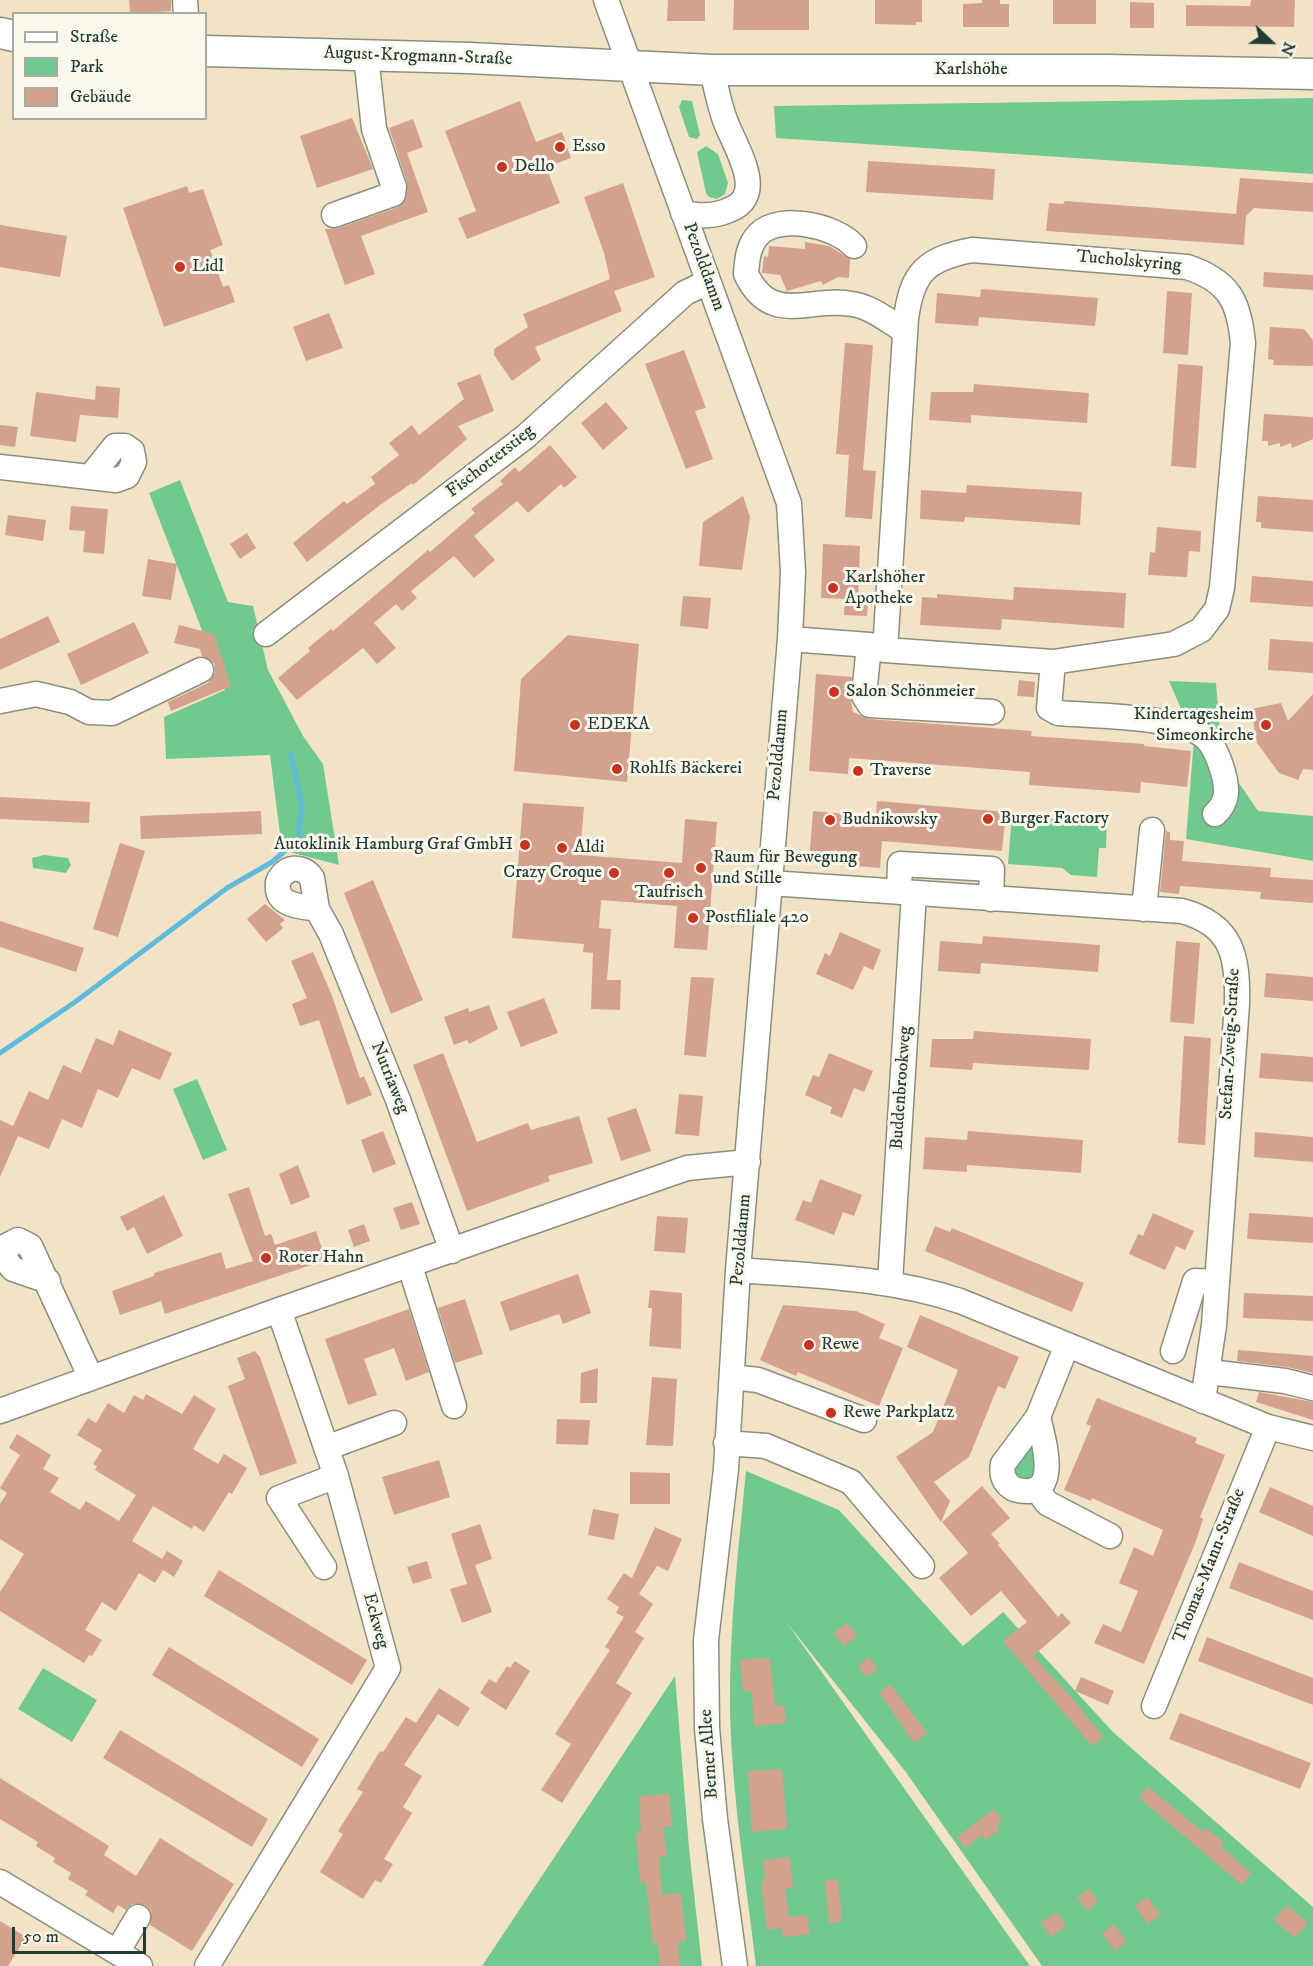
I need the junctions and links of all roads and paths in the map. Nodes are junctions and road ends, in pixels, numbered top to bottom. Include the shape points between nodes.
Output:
1 (606, 0) edge
2 (207, 51) edge
3 (366, 56) junction
4 (630, 66) junction
5 (712, 70) junction
6 (1313, 74) edge
7 (683, 213) junction
8 (334, 215) dead end
9 (854, 246) dead end
10 (708, 282) junction
11 (905, 331) junction
12 (0, 467) edge
13 (90, 477) dead end
14 (266, 634) dead end
15 (789, 639) junction
16 (877, 648) junction
17 (1053, 662) junction
18 (201, 670) dead end
19 (0, 701) edge
20 (992, 712) dead end
21 (1215, 814) dead end
22 (1152, 830) dead end
23 (770, 883) junction
24 (907, 893) junction
25 (991, 898) junction
26 (317, 909) dead end
27 (1144, 909) junction
28 (748, 1162) junction
29 (452, 1251) junction
30 (410, 1266) junction
31 (738, 1270) junction
32 (48, 1281) dead end
33 (890, 1282) junction
34 (1216, 1282) junction
35 (279, 1310) junction
36 (1067, 1345) junction
37 (1173, 1351) dead end
38 (1209, 1372) junction
39 (732, 1377) junction
40 (91, 1378) junction
41 (1313, 1388) edge
42 (1203, 1401) junction
43 (454, 1406) dead end
44 (0, 1410) edge
45 (1038, 1417) junction
46 (864, 1420) dead end
47 (394, 1423) dead end
48 (1268, 1427) junction
49 (1313, 1438) edge
50 (726, 1443) junction
51 (326, 1448) junction
52 (336, 1476) junction
53 (1037, 1489) junction
54 (1110, 1536) dead end
55 (717, 1541) joint
56 (922, 1566) dead end
57 (324, 1567) dead end
58 (1154, 1706) dead end
59 (0, 1882) edge
60 (138, 1917) dead end
61 (117, 1953) junction
62 (140, 1966) edge
63 (207, 1966) edge
64 (735, 1966) edge

1 - 4 street, Pezolddamm
2 - 3 main road, August-Krogmann-Straße
3 - 4 main road, August-Krogmann-Straße
3 - 8 street via 374,129 393,194
4 - 5 main road, Karlshöhe
4 - 7 street, Pezolddamm
5 - 6 main road, Karlshöhe
5 - 7 street via 725,122 742,158 747,193 740,205 719,214
7 - 10 street, Pezolddamm
9 - 11 street via 839,232 817,226 770,227 751,246 746,274 760,294 777,304 854,304 870,309
10 - 14 street, Fischotterstieg via 685,293 525,437
10 - 15 street, Pezolddamm via 789,503 793,573
11 - 16 street, Tucholskyring
11 - 17 street, Tucholskyring via 911,291 922,270 949,254 972,250 1187,267 1208,274 1229,291 1240,314 1243,343 1217,609 1201,630 1174,644
12 - 13 street
15 - 16 street, Tucholskyring
15 - 23 street, Pezolddamm
16 - 17 street, Tucholskyring
16 - 20 street via 864,696 870,705
17 - 21 street via 1049,708 1058,713 1173,723 1208,739 1227,788 1226,800
18 - 19 street via 112,713 89,712 70,702 36,694
22 - 27 street
23 - 24 street, Stefan-Zweig-Straße
23 - 28 street, Pezolddamm
24 - 25 street, Stefan-Zweig-Straße
24 - 25 street, Buddenbrookweg via 900,864 992,868
24 - 33 street, Buddenbrookweg
25 - 27 street, Stefan-Zweig-Straße
26 - 29 street, Nutriaweg via 331,934 398,1100
27 - 34 street, Stefan-Zweig-Straße via 1182,911 1214,926 1230,945 1238,969
28 - 29 street via 687,1168
28 - 31 street, Pezolddamm
29 - 30 street
30 - 35 street
30 - 43 street
31 - 33 street
31 - 39 street, Pezolddamm
32 - 40 street
33 - 36 street via 960,1301
34 - 37 street via 1195,1281
34 - 38 street, Stefan-Zweig-Straße
35 - 40 street
35 - 51 street, Eckweg
36 - 42 street
36 - 45 street
38 - 41 street
38 - 42 street, Stefan-Zweig-Straße
39 - 46 street via 758,1380
39 - 50 street, Pezolddamm
40 - 44 street
42 - 48 street
45 - 53 street via 1047,1469
45 - 53 street via 1008,1456 1002,1473 1014,1490
47 - 51 street
48 - 49 street
48 - 58 street, Thomas-Mann-Straße
50 - 55 street, Pezolddamm
50 - 56 street via 766,1446 851,1482
51 - 52 street, Eckweg
52 - 57 street via 279,1500
52 - 63 street, Eckweg via 388,1668
53 - 54 street via 1047,1503
55 - 64 street, Berner Allee via 706,1640 707,1728
59 - 61 street
60 - 61 street
61 - 62 street

